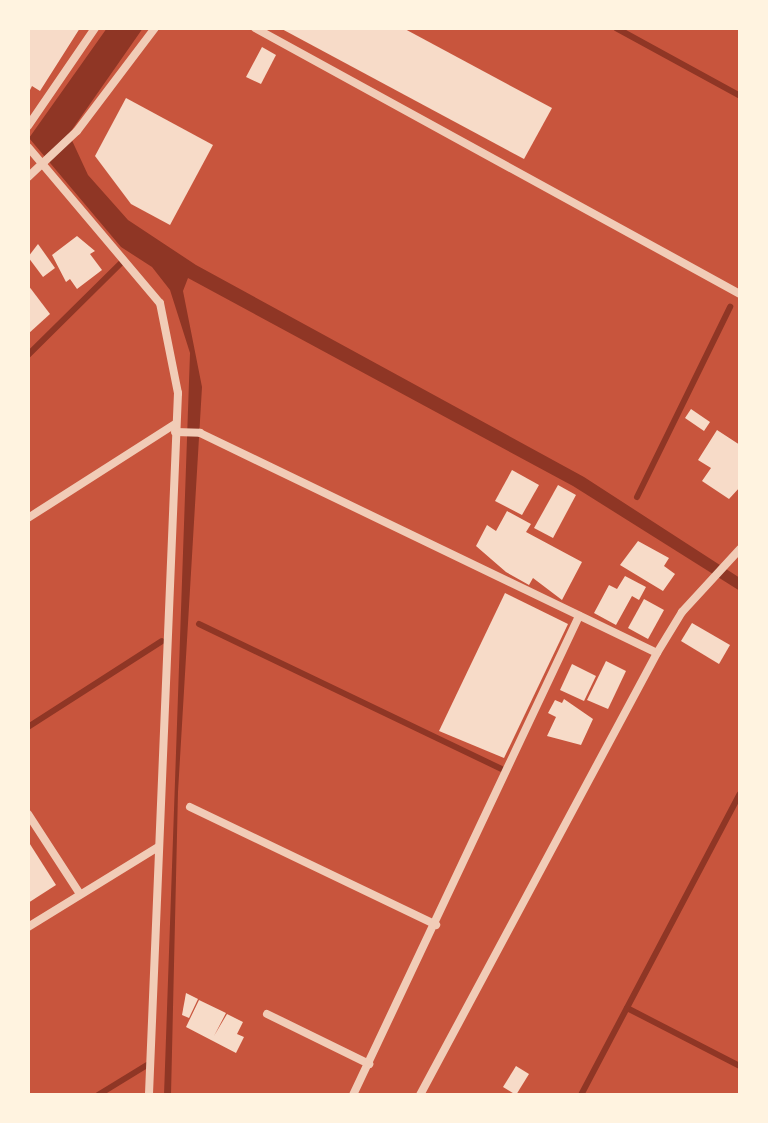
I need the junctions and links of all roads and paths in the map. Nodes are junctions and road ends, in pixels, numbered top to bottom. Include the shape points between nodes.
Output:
1 (95, 28) edge
2 (155, 28) edge
3 (255, 28) edge
4 (28, 126) edge
5 (28, 147) edge
6 (43, 166) junction
7 (28, 177) edge
8 (740, 294) edge
9 (175, 428) junction
10 (28, 518) edge
11 (740, 549) edge
12 (579, 616) junction
13 (657, 653) junction
14 (190, 807) dead end
15 (28, 814) edge
16 (158, 847) junction
17 (80, 894) junction
18 (436, 925) junction
19 (28, 927) edge
20 (267, 1014) dead end
21 (369, 1064) junction
22 (149, 1095) edge
23 (353, 1095) edge
24 (420, 1095) edge

1 - 4 street
2 - 6 street via 77,131
3 - 8 street
5 - 6 street
6 - 7 street
6 - 9 street via 160,303 178,393
9 - 10 street
9 - 12 street via 200,433
9 - 16 street
11 - 13 street via 682,612
12 - 13 street
12 - 18 street
13 - 24 street
14 - 18 street
15 - 17 street
16 - 17 street
16 - 22 street
17 - 19 street
18 - 21 street
20 - 21 street
21 - 23 street

